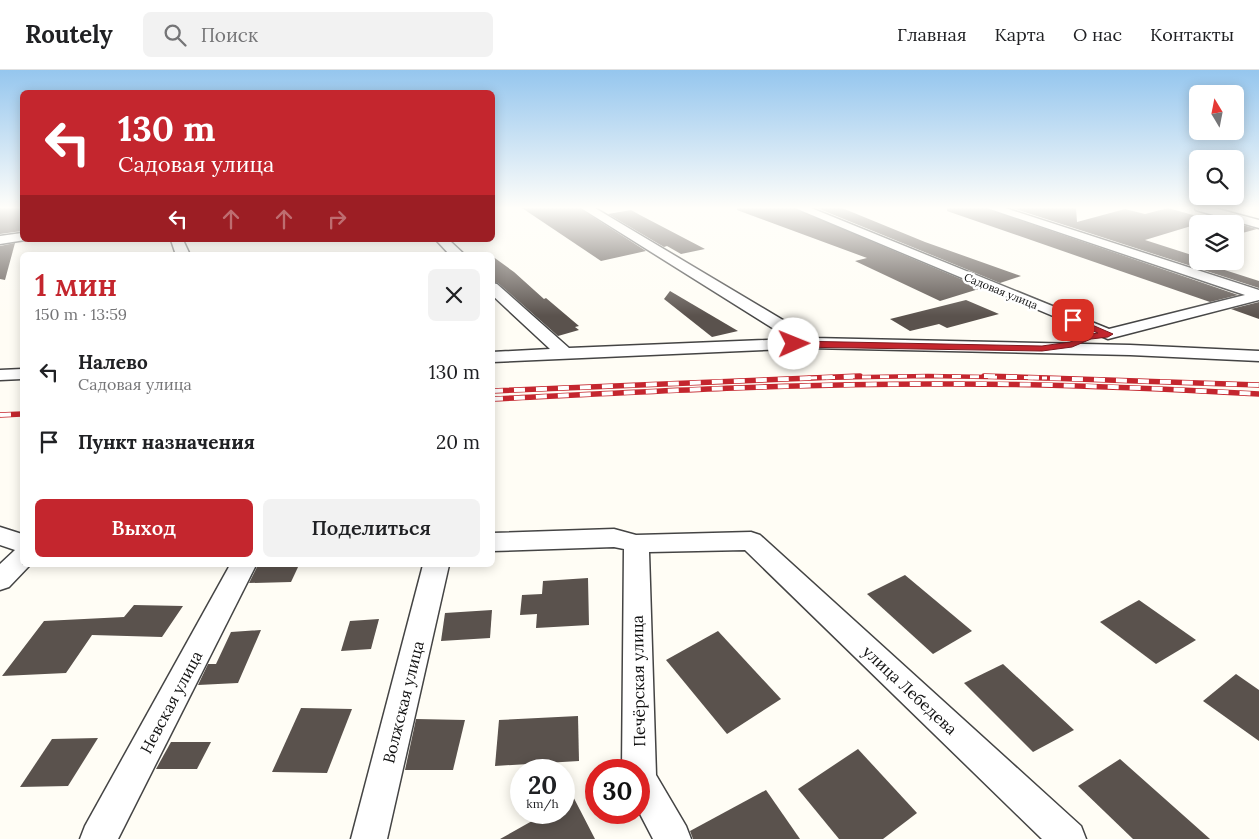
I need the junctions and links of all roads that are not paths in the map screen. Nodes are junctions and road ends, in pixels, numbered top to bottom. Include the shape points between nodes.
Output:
1 (645, 244) edge
2 (887, 244) edge
3 (1102, 244) edge
4 (495, 290) edge
5 (1259, 295) edge
6 (1108, 334) junction
7 (809, 343) junction
8 (1042, 349) junction
9 (566, 354) junction
10 (1259, 356) edge
11 (495, 357) edge
12 (20, 374) edge
13 (0, 375) edge
14 (0, 536) edge
15 (20, 542) edge
16 (495, 542) edge
17 (636, 544) junction
18 (20, 559) edge
19 (243, 567) edge
20 (436, 567) edge
21 (0, 580) edge
22 (98, 839) edge
23 (369, 839) edge
24 (673, 839) edge
25 (1068, 839) edge

1 - 7 street
2 - 6 street, Садовая улица
3 - 5 street
4 - 9 street
5 - 6 street
6 - 8 street via 1089,337 1072,345
7 - 8 street
7 - 9 street
8 - 10 street
9 - 11 street
12 - 13 street
14 - 15 street
16 - 17 street via 614,538
17 - 24 street, Печёрская улица via 639,779
17 - 25 street, улица Лебедева via 751,541
18 - 21 street
19 - 22 street, Невская улица
20 - 23 street, Волжская улица

